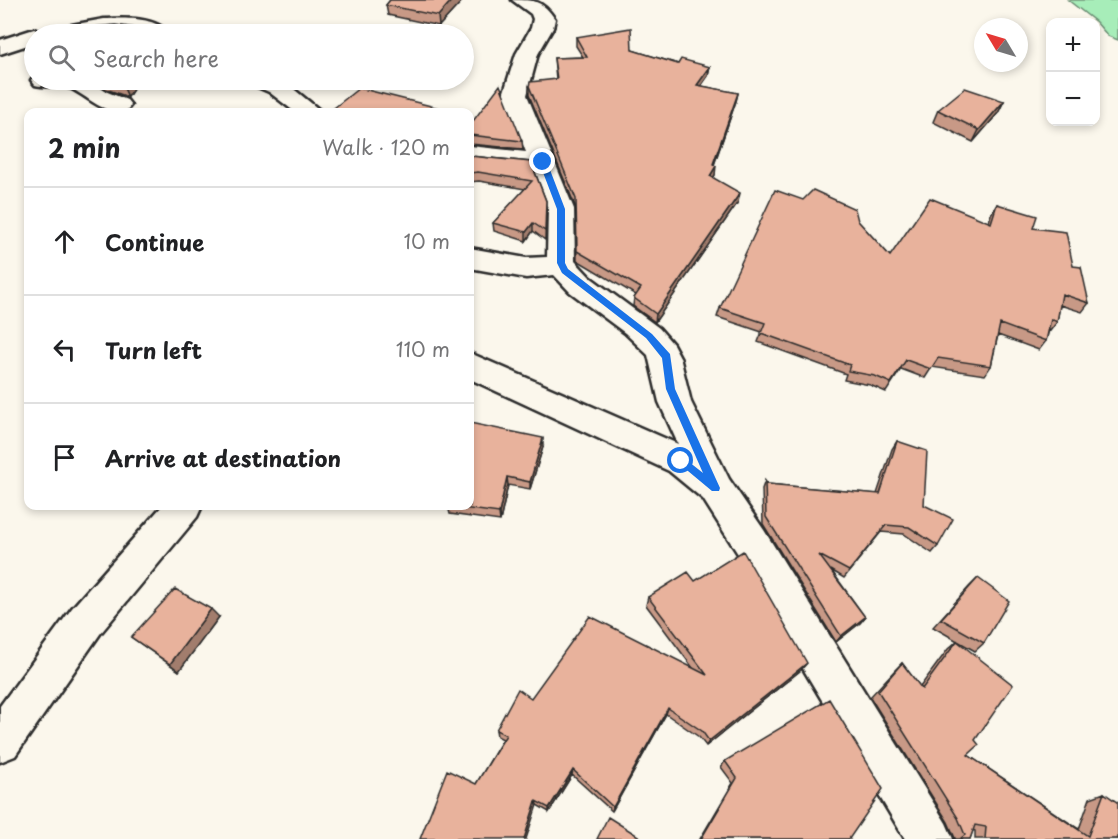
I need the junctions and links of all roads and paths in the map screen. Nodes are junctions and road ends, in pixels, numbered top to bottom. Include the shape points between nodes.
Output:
1 (522, 0) edge
2 (89, 90) edge
3 (281, 90) edge
4 (118, 105) dead end
5 (305, 108) edge
6 (474, 154) edge
7 (543, 162) junction
8 (474, 259) edge
9 (561, 263) junction
10 (474, 367) edge
11 (715, 488) junction
12 (181, 510) edge
13 (0, 741) edge
14 (930, 839) edge

1 - 7 street via 544,15 515,95
2 - 4 street
3 - 5 street
6 - 7 street
7 - 9 street via 561,209
8 - 9 street via 525,270
9 - 11 street via 565,271 649,336 666,357 670,389
10 - 11 street via 681,461
11 - 14 street via 752,542
12 - 13 street via 86,621

